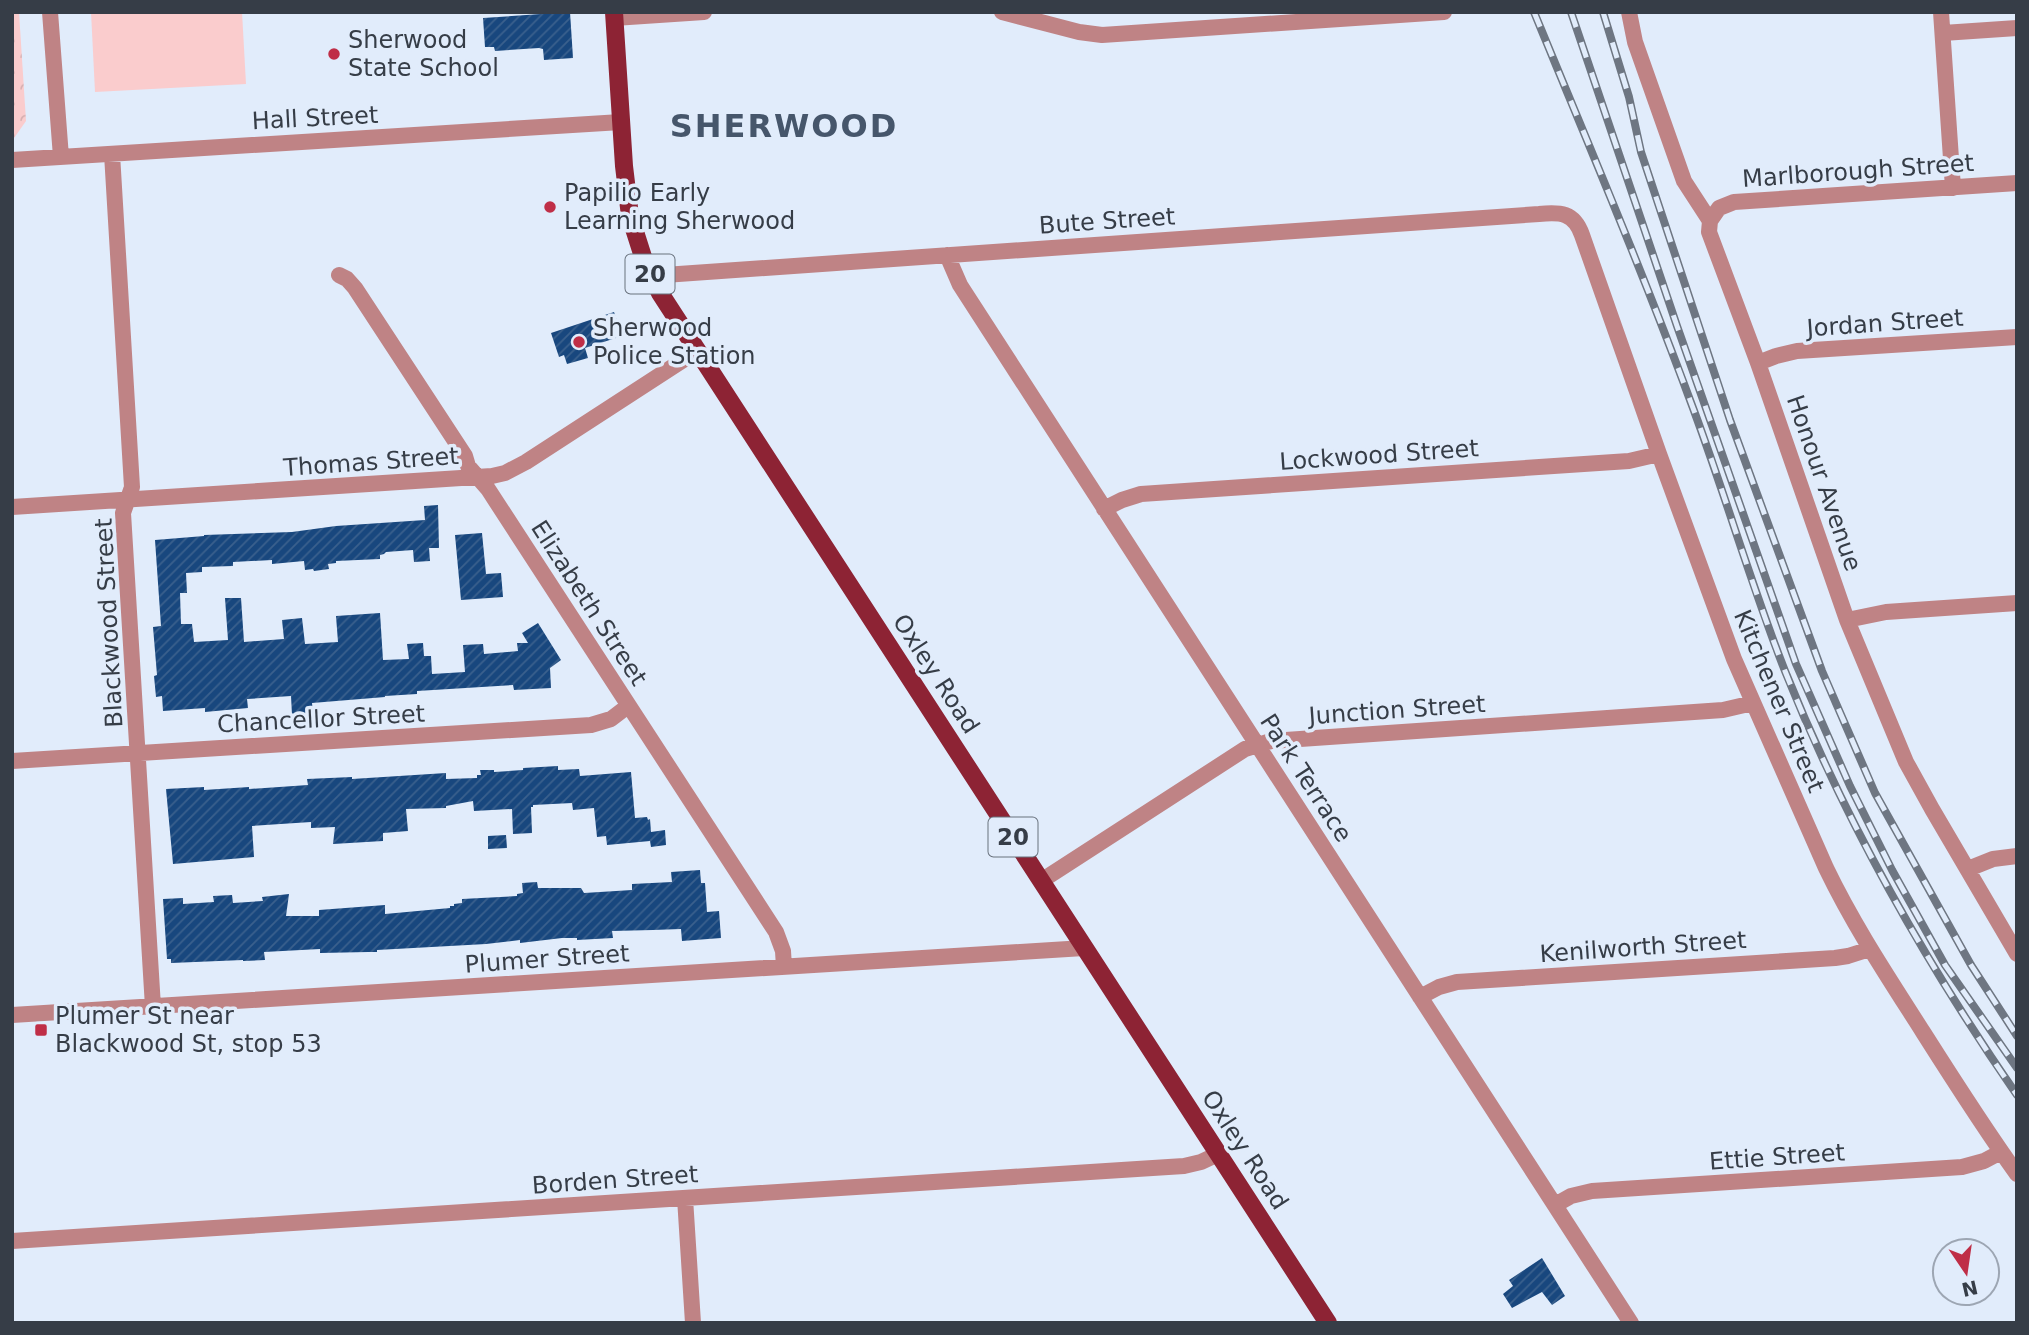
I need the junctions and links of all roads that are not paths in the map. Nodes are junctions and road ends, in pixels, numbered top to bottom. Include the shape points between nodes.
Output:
1 (50, 12) edge
2 (704, 12) edge
3 (1002, 12) edge
4 (1444, 12) edge
5 (1629, 12) edge
6 (1941, 12) edge
7 (614, 15) edge
8 (2017, 28) edge
9 (1943, 33) junction
10 (621, 122) junction
11 (112, 153) junction
12 (61, 157) junction
13 (12, 160) edge
14 (2017, 183) edge
15 (1953, 188) junction
16 (1566, 215) joint
17 (1710, 221) junction
18 (947, 255) junction
19 (339, 275) dead end
20 (650, 276) junction
21 (2017, 337) edge
22 (696, 351) junction
23 (1758, 363) junction
24 (1659, 454) junction
25 (478, 477) junction
26 (128, 500) junction
27 (12, 507) edge
28 (1104, 509) junction
29 (2017, 603) edge
30 (1847, 620) junction
31 (1753, 703) junction
32 (628, 706) junction
33 (1258, 745) junction
34 (138, 753) junction
35 (12, 761) edge
36 (2017, 856) edge
37 (1968, 869) junction
38 (1041, 881) junction
39 (1084, 948) junction
40 (1870, 949) junction
41 (2017, 954) edge
42 (784, 967) junction
43 (1420, 997) junction
44 (153, 1007) junction
45 (12, 1015) edge
46 (2001, 1152) junction
47 (1218, 1154) junction
48 (2017, 1174) edge
49 (685, 1198) junction
50 (1555, 1205) junction
51 (12, 1241) edge
52 (693, 1323) edge
53 (1328, 1323) edge
54 (1632, 1323) edge

1 - 12 street
2 - 7 street
3 - 4 street via 1102,36
5 - 17 street, Honour Avenue via 1635,42 1684,181
6 - 9 street
7 - 10 main road, Oxley Road / 20
8 - 9 street
9 - 15 street
10 - 11 street, Hall Street
10 - 20 main road, Oxley Road / 20 via 630,216
11 - 12 street, Hall Street
11 - 26 street, Blackwood Street via 132,487
12 - 13 street, Hall Street
14 - 15 street, Marlborough Street
15 - 17 street, Marlborough Street via 1734,202 1719,208
16 - 18 street, Bute Street
16 - 24 street, Kitchener Street via 1583,235
17 - 23 street, Honour Avenue via 1709,232
18 - 20 street, Bute Street
18 - 28 street, Park Terrace via 960,285
19 - 25 street, Elizabeth Street via 355,288
20 - 22 main road, Oxley Road / 20
21 - 23 street, Jordan Street via 1797,351
22 - 25 street, Thomas Street via 526,462 505,473
22 - 38 main road, Oxley Road / 20
23 - 30 street, Honour Avenue
24 - 28 street, Lockwood Street via 1629,461 1141,494
24 - 31 street, Kitchener Street
25 - 26 street, Thomas Street
25 - 32 street, Elizabeth Street
26 - 27 street, Thomas Street
26 - 34 street, Blackwood Street via 123,513
28 - 33 street, Park Terrace
29 - 30 street via 1886,612
30 - 37 street, Honour Avenue via 1906,762
31 - 33 street, Junction Street via 1723,710
31 - 40 street, Kitchener Street via 1837,890
32 - 34 street, Chancellor Street via 611,719 591,725
32 - 42 street, Elizabeth Street via 776,932
33 - 38 street, Junction Street via 1245,749
33 - 43 street, Park Terrace
34 - 35 street, Chancellor Street
34 - 44 street, Blackwood Street
36 - 37 street
37 - 41 street, Honour Avenue
38 - 39 main road, Oxley Road / 20
39 - 42 street, Plumer Street
39 - 47 main road, Oxley Road / 20
40 - 43 street, Kenilworth Street via 1835,958 1457,982
40 - 46 street, Kitchener Street
42 - 44 street, Plumer Street
43 - 50 street, Park Terrace
44 - 45 street, Plumer Street
46 - 48 street, Kitchener Street
46 - 50 street, Ettie Street via 1962,1167 1592,1191
47 - 49 street, Borden Street via 1184,1166
47 - 53 main road, Oxley Road / 20
49 - 51 street, Borden Street
49 - 52 street
50 - 54 street, Park Terrace

